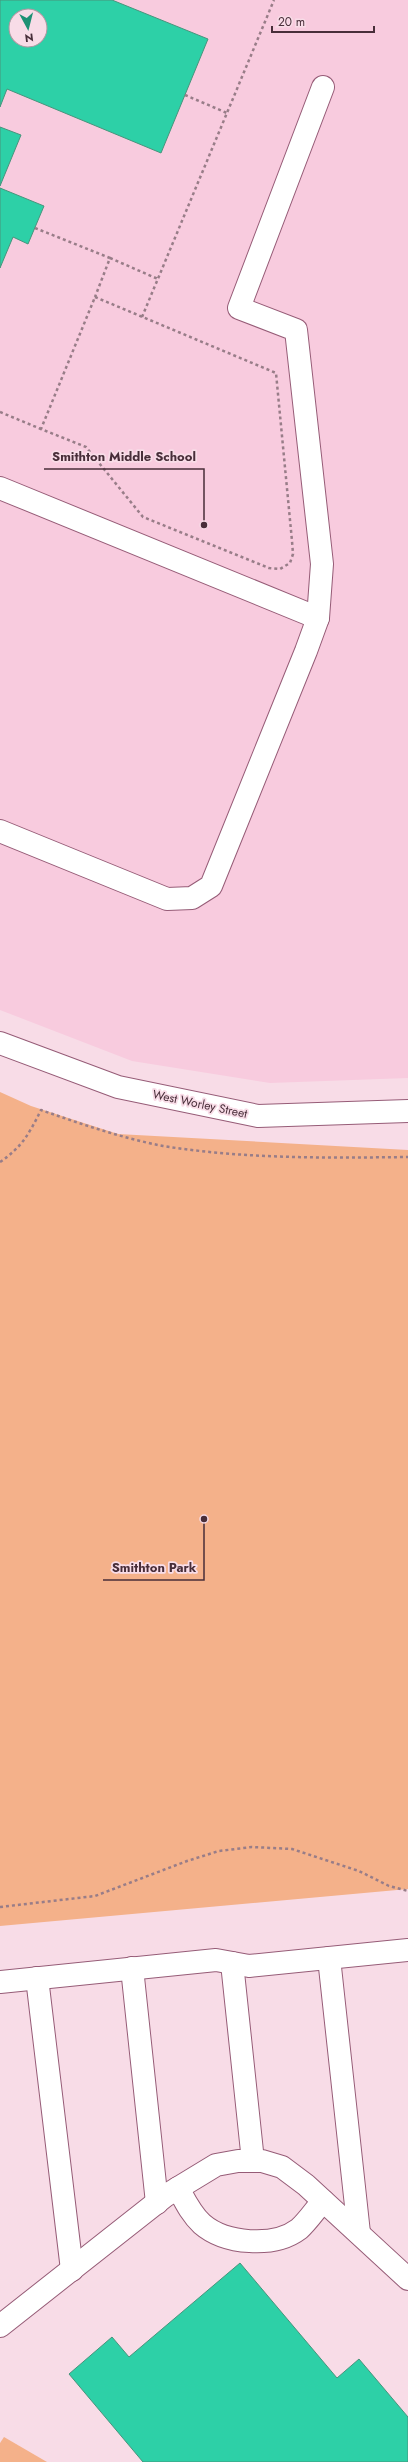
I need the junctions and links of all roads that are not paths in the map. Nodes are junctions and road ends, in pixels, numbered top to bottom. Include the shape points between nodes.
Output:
1 (323, 86) dead end
2 (0, 488) edge
3 (318, 618) junction
4 (0, 831) edge
5 (0, 1043) edge
6 (408, 1111) edge
7 (408, 1950) edge
8 (329, 1958) junction
9 (232, 1963) junction
10 (132, 1968) junction
11 (37, 1978) junction
12 (0, 1982) edge
13 (253, 2161) junction
14 (178, 2188) junction
15 (322, 2200) junction
16 (157, 2203) junction
17 (358, 2233) junction
18 (72, 2270) junction
19 (408, 2279) edge
20 (0, 2326) edge

1 - 3 street via 239,308 296,330 322,564
2 - 3 street
3 - 4 street via 211,886 192,898 167,899
5 - 6 street, West Worley Street via 118,1087 258,1116
7 - 8 street
8 - 9 street via 249,1966
8 - 17 street
9 - 10 street via 216,1960
9 - 13 street
10 - 11 street
10 - 16 street
11 - 12 street
11 - 18 street
13 - 14 street via 216,2165
13 - 15 street via 282,2167
14 - 15 street via 191,2212 203,2224 220,2234 258,2241 278,2238 298,2230
14 - 16 street
15 - 17 street
16 - 18 street
17 - 19 street
18 - 20 street

